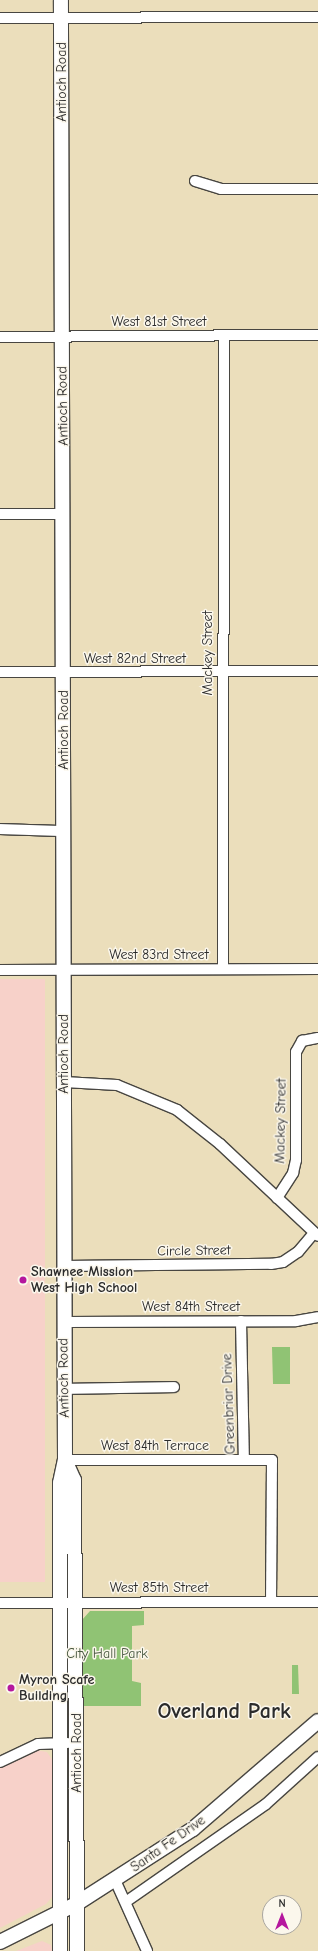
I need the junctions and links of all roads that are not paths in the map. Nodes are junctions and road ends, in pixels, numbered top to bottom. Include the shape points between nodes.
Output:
1 (61, 0) edge
2 (318, 17) edge
3 (0, 18) edge
4 (62, 18) junction
5 (195, 181) dead end
6 (318, 190) edge
7 (318, 335) edge
8 (62, 336) junction
9 (224, 336) junction
10 (0, 337) edge
11 (0, 514) edge
12 (64, 514) junction
13 (318, 671) edge
14 (0, 672) edge
15 (222, 672) junction
16 (64, 673) junction
17 (0, 829) edge
18 (63, 831) junction
19 (64, 969) junction
20 (223, 969) junction
21 (318, 969) edge
22 (0, 970) edge
23 (318, 1038) edge
24 (64, 1082) junction
25 (277, 1198) junction
26 (316, 1235) edge
27 (64, 1266) junction
28 (318, 1317) edge
29 (241, 1321) junction
30 (64, 1322) junction
31 (174, 1388) dead end
32 (64, 1389) junction
33 (65, 1460) junction
34 (244, 1460) junction
35 (271, 1602) junction
36 (318, 1602) edge
37 (0, 1603) edge
38 (60, 1603) junction
39 (77, 1603) junction
40 (318, 1721) edge
41 (77, 1743) junction
42 (60, 1744) junction
43 (318, 1757) edge
44 (0, 1762) edge
45 (115, 1880) junction
46 (126, 1901) junction
47 (76, 1904) junction
48 (60, 1913) junction
49 (0, 1942) edge
50 (60, 1951) edge
51 (77, 1951) edge
52 (147, 1951) edge

1 - 4 main road, Antioch Road
2 - 4 street
3 - 4 street
4 - 8 main road, Antioch Road
5 - 6 street via 221,189
7 - 9 street, West 81st Street
8 - 9 street, West 81st Street
8 - 10 street, West 81st Street
8 - 12 main road, Antioch Road
9 - 15 street, Mackey Street
11 - 12 street
12 - 16 main road, Antioch Road
13 - 15 street, West 82nd Street
14 - 16 street, West 82nd Street
15 - 16 street, West 82nd Street
15 - 20 street, Mackey Street
16 - 18 main road, Antioch Road
17 - 18 street
18 - 19 main road, Antioch Road
19 - 20 street, West 83rd Street
19 - 22 street, West 83rd Street
19 - 24 main road, Antioch Road
20 - 21 street, West 83rd Street
23 - 25 street, Mackey Street via 302,1041 296,1052 296,1160 293,1173
24 - 25 street via 117,1085 158,1099 220,1144
24 - 27 main road, Antioch Road
25 - 26 street
26 - 27 street, Circle Street via 283,1262 271,1264
27 - 30 main road, Antioch Road
28 - 29 street, West 84th Street
29 - 30 street, West 84th Street
29 - 34 street, Greenbriar Drive
30 - 32 main road, Antioch Road
31 - 32 street
32 - 33 main road, Antioch Road
33 - 34 street, West 84th Terrace
33 - 38 main road, Antioch Road via 60,1483
33 - 39 main road, Antioch Road via 74,1480
34 - 35 street, Greenbriar Drive via 272,1460
35 - 36 street, West 85th Street
35 - 39 street, West 85th Street
37 - 38 street, West 85th Street
38 - 39 street, West 85th Street
38 - 42 main road, Antioch Road
39 - 41 main road, Antioch Road
40 - 45 main road, Santa Fe Drive via 194,1829
41 - 42 street
41 - 47 main road, Antioch Road
42 - 44 street via 38,1744
42 - 48 main road, Antioch Road
43 - 46 street via 266,1804
45 - 46 street
45 - 47 main road, Santa Fe Drive
46 - 52 street
47 - 48 main road, Santa Fe Drive
47 - 51 main road, Antioch Road
48 - 49 main road, Santa Fe Drive
48 - 50 main road, Antioch Road

